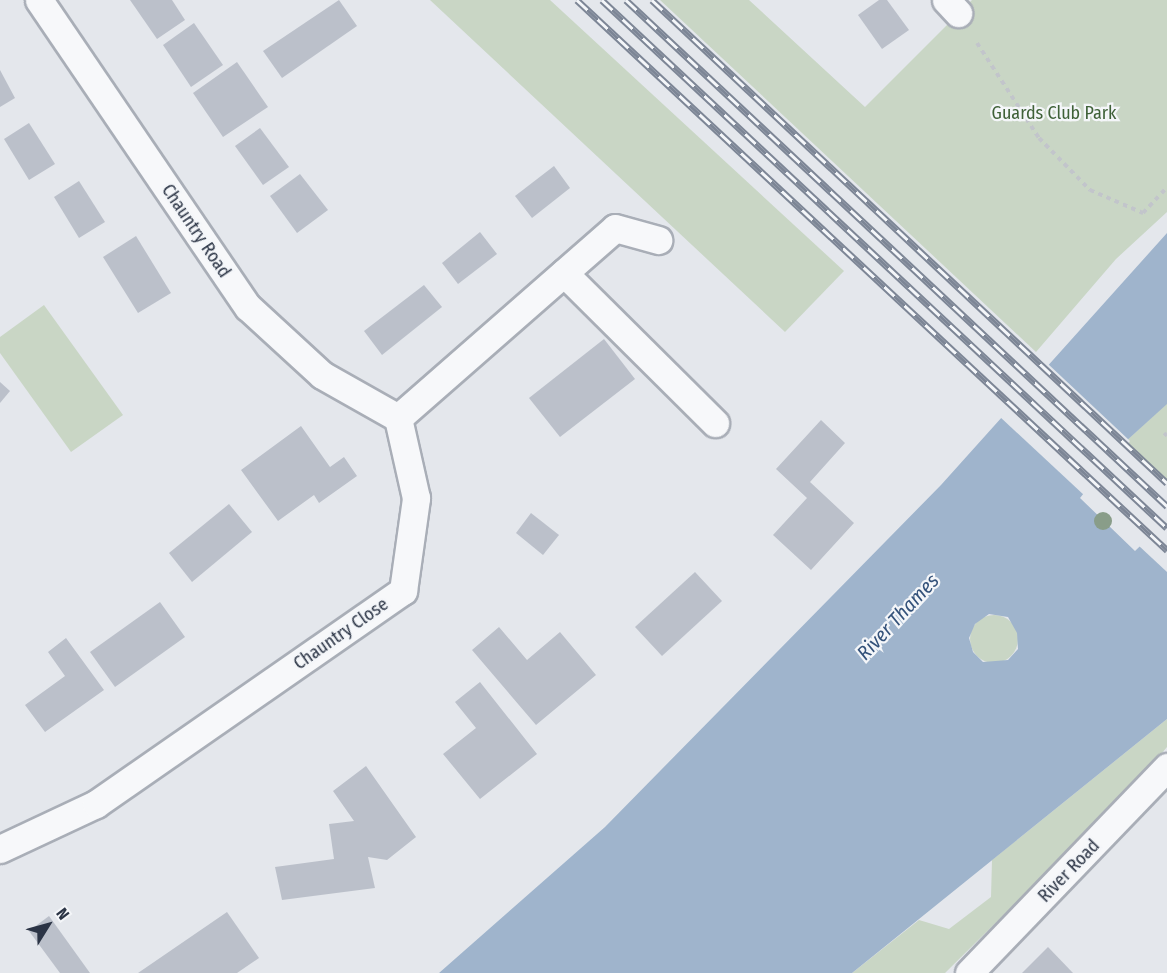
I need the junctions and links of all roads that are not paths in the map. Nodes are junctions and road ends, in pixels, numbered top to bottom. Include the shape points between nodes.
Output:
1 (39, 0) edge
2 (658, 240) dead end
3 (564, 273) junction
4 (398, 418) junction
5 (715, 423) dead end
6 (1167, 767) edge
7 (0, 849) edge
8 (969, 973) edge

1 - 4 street, Chauntry Road via 248,307 322,375
2 - 3 street via 615,228
3 - 4 street
3 - 5 street
4 - 7 street, Chauntry Close via 416,498 403,591 96,804
6 - 8 street, River Road

